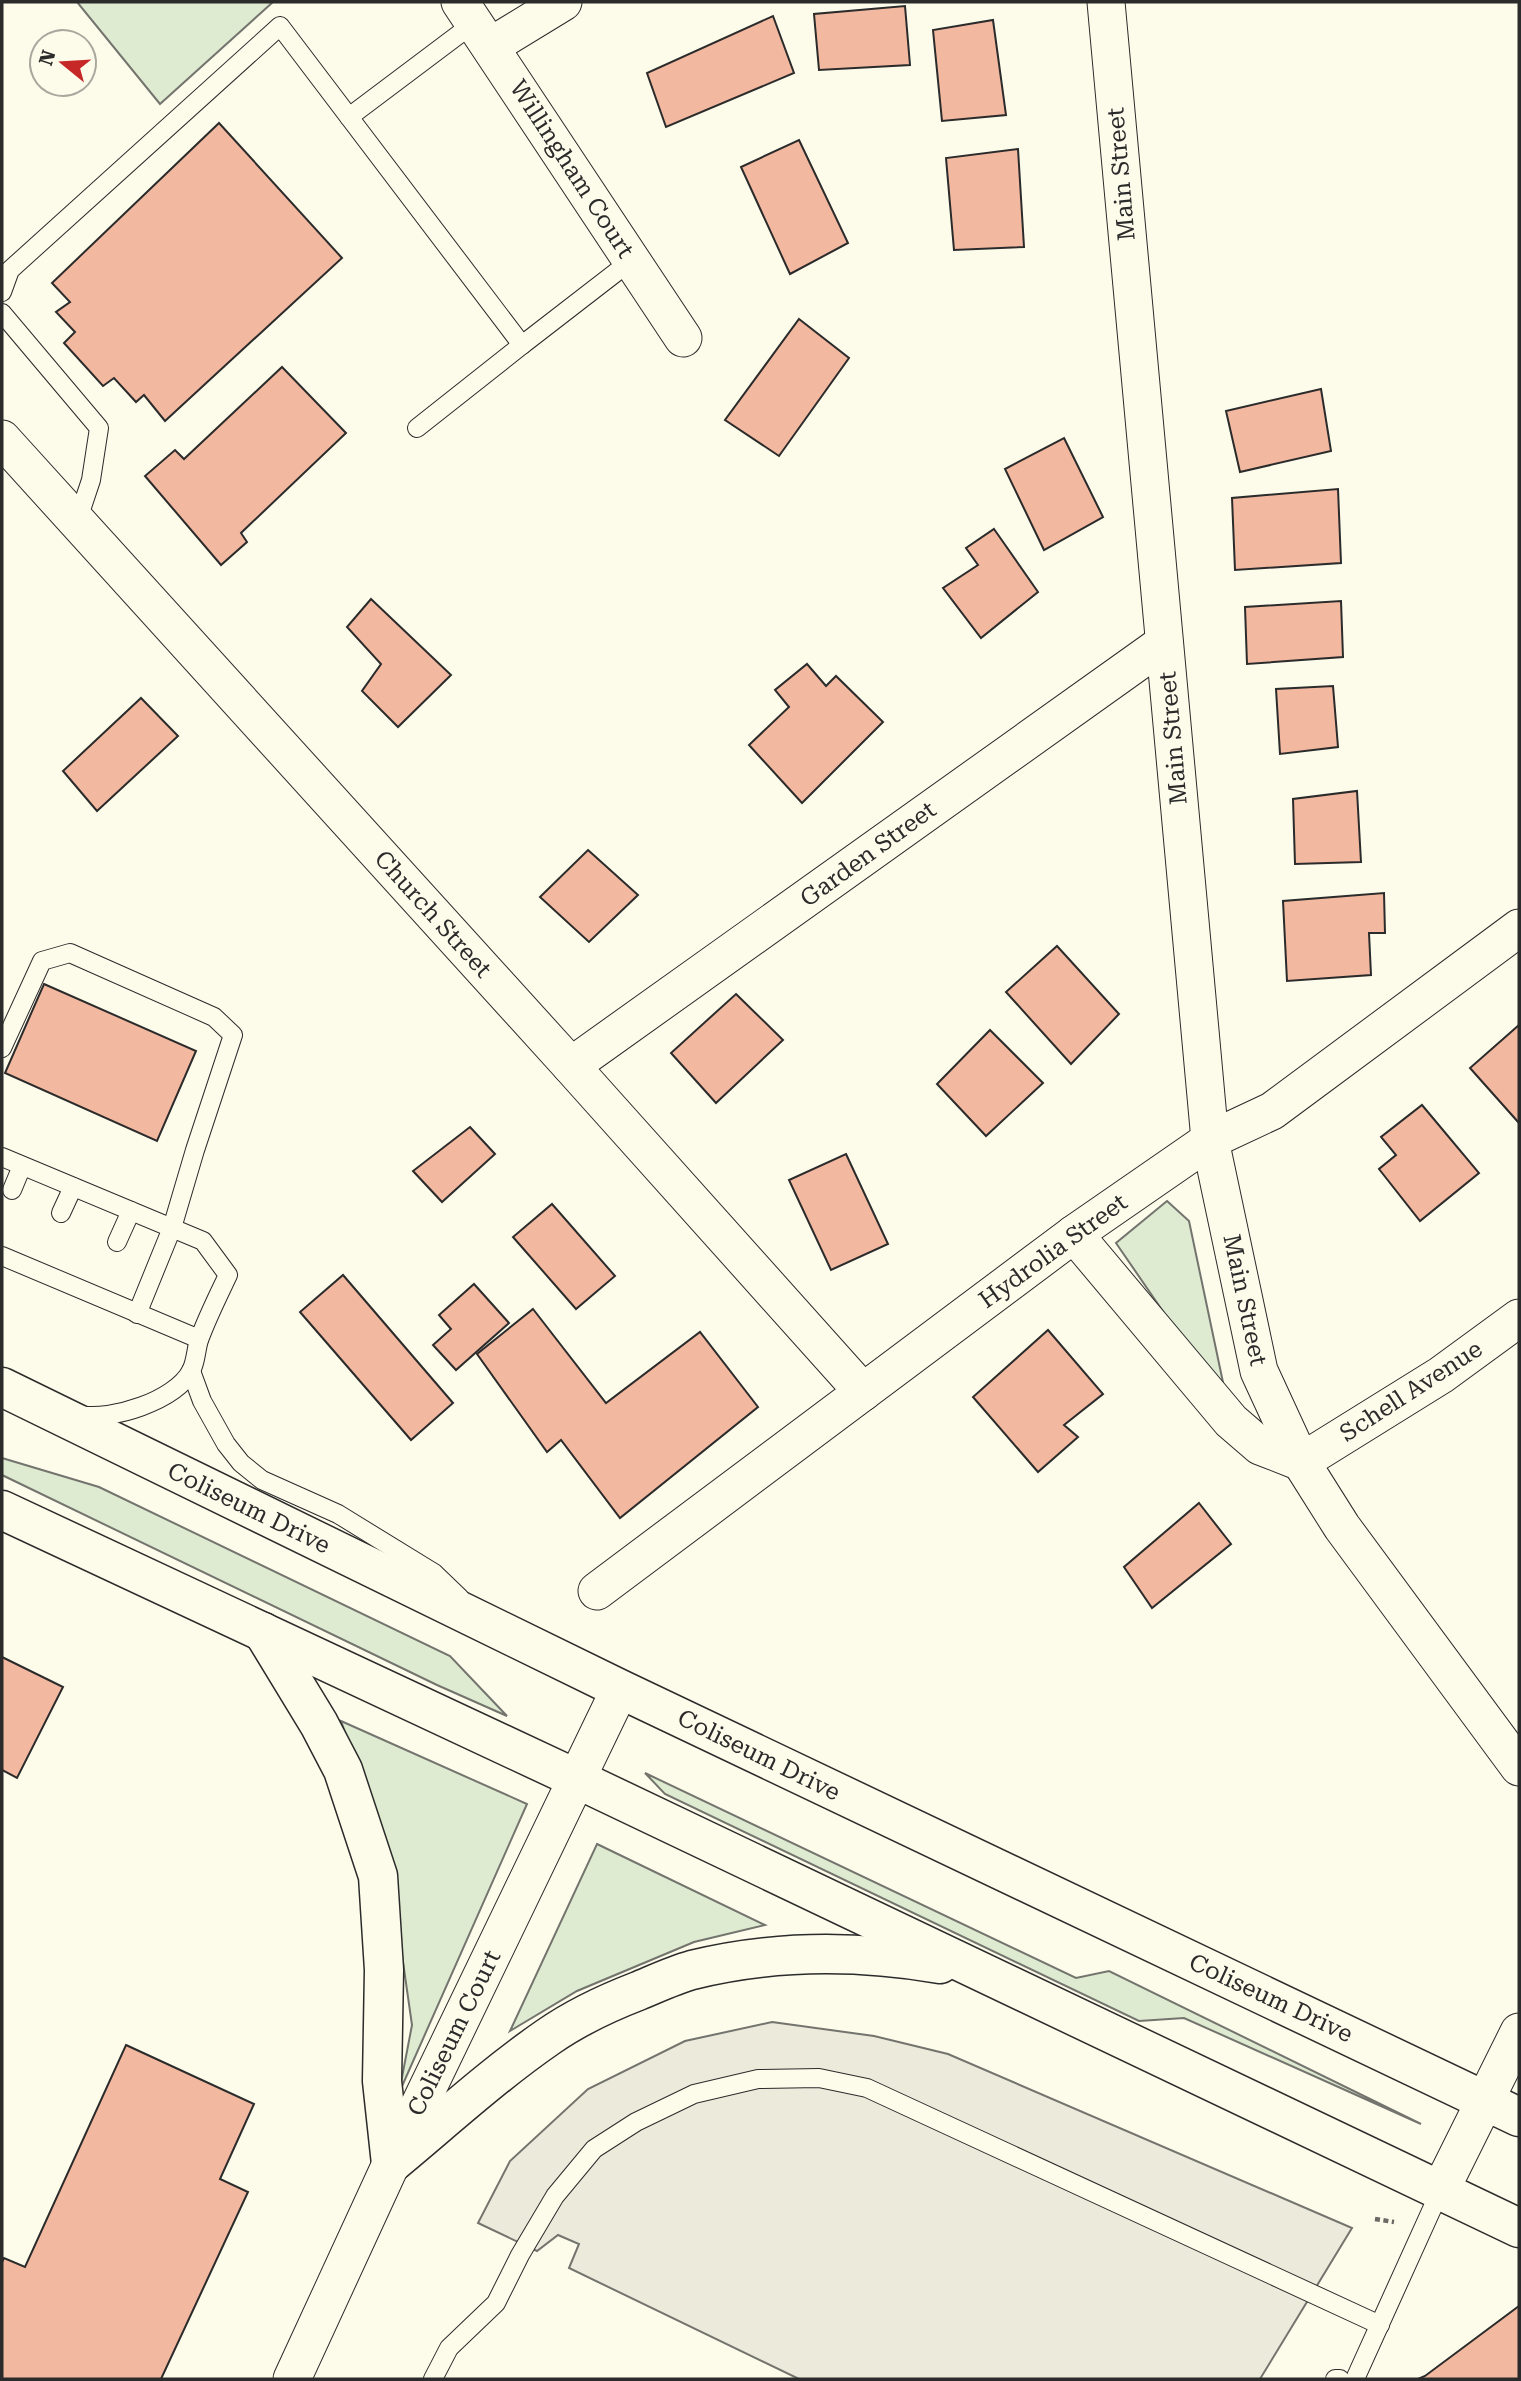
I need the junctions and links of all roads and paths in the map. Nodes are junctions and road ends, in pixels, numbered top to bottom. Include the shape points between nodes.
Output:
1 (563, 2) edge
2 (1106, 2) edge
3 (475, 24) edge
4 (349, 117) junction
5 (632, 260) junction
6 (2, 292) edge
7 (2, 313) edge
8 (683, 338) dead end
9 (522, 345) junction
10 (417, 428) dead end
11 (2, 439) edge
12 (78, 522) junction
13 (1164, 642) junction
14 (1519, 928) edge
15 (2, 1048) edge
16 (572, 1066) junction
17 (1210, 1140) junction
18 (2, 1157) edge
19 (22, 1166) junction
20 (74, 1187) junction
21 (12, 1190) dead end
22 (131, 1211) junction
23 (61, 1213) dead end
24 (172, 1228) junction
25 (1074, 1234) junction
26 (117, 1242) dead end
27 (2, 1256) edge
28 (137, 1314) junction
29 (1519, 1318) edge
30 (199, 1339) junction
31 (191, 1371) junction
32 (2, 1387) edge
33 (863, 1392) junction
34 (46, 1409) junction
35 (1301, 1462) junction
36 (2, 1510) edge
37 (597, 1591) dead end
38 (491, 1626) junction
39 (263, 1632) junction
40 (620, 1689) junction
41 (1519, 1767) edge
42 (577, 1779) junction
43 (977, 1970) junction
44 (1519, 2032) edge
45 (1486, 2099) junction
46 (1519, 2117) edge
47 (391, 2164) junction
48 (1441, 2189) junction
49 (1375, 2219) dead end
50 (1395, 2222) dead end
51 (1519, 2228) edge
52 (1380, 2325) junction
53 (292, 2379) edge
54 (433, 2379) edge
55 (1335, 2379) edge
56 (1340, 2379) edge
57 (1355, 2379) edge

1 - 3 street
2 - 13 street, Main Street
3 - 4 lane
3 - 5 street, Willingham Court
4 - 6 lane via 280,26 10,271
4 - 9 lane
5 - 8 street, Willingham Court
5 - 9 lane
7 - 12 lane via 99,429
9 - 10 lane
11 - 12 street, Church Street
12 - 16 street, Church Street
13 - 16 street, Garden Street
13 - 17 street, Main Street
14 - 17 street, Hydrolia Street via 1272,1111
15 - 24 lane via 42,961 70,953 214,1017 233,1035
16 - 33 street, Church Street
17 - 25 street, Hydrolia Street
17 - 35 street, Main Street via 1259,1371
18 - 19 lane
19 - 20 lane
19 - 21 lane
20 - 22 lane
20 - 23 lane
22 - 24 lane
22 - 26 lane
24 - 28 lane
24 - 30 lane via 204,1241 228,1275
25 - 33 street, Hydrolia Street
25 - 35 street via 1231,1421 1259,1446
27 - 28 lane via 39,1262 96,1287
28 - 30 lane
29 - 35 street, Schell Avenue via 1441,1375
30 - 31 lane
31 - 34 lane via 160,1398 130,1411 91,1417
31 - 38 lane via 208,1412 241,1463 262,1480 338,1514 435,1573
32 - 34 main road, Coliseum Drive
33 - 37 street, Hydrolia Street
34 - 38 main road, Coliseum Drive
35 - 41 street, Main Street via 1342,1527
36 - 39 main road
38 - 40 main road, Coliseum Drive
39 - 42 main road
39 - 47 main road via 343,1770 378,1876 384,1970 382,2081
40 - 42 street, Coliseum Court
40 - 45 main road, Coliseum Drive
42 - 43 main road
42 - 47 street, Coliseum Court
43 - 47 main road via 914,1959 826,1953 765,1956 690,1970 611,2002 549,2036
43 - 48 main road
44 - 45 street
45 - 46 main road, Coliseum Drive
45 - 48 street
47 - 53 street, Coliseum Court
48 - 51 main road
48 - 52 lane
49 - 50 path
52 - 54 lane via 867,2088 819,2078 758,2079 694,2094 636,2122 594,2150 555,2196 496,2303 449,2348
52 - 57 lane
55 - 56 lane

